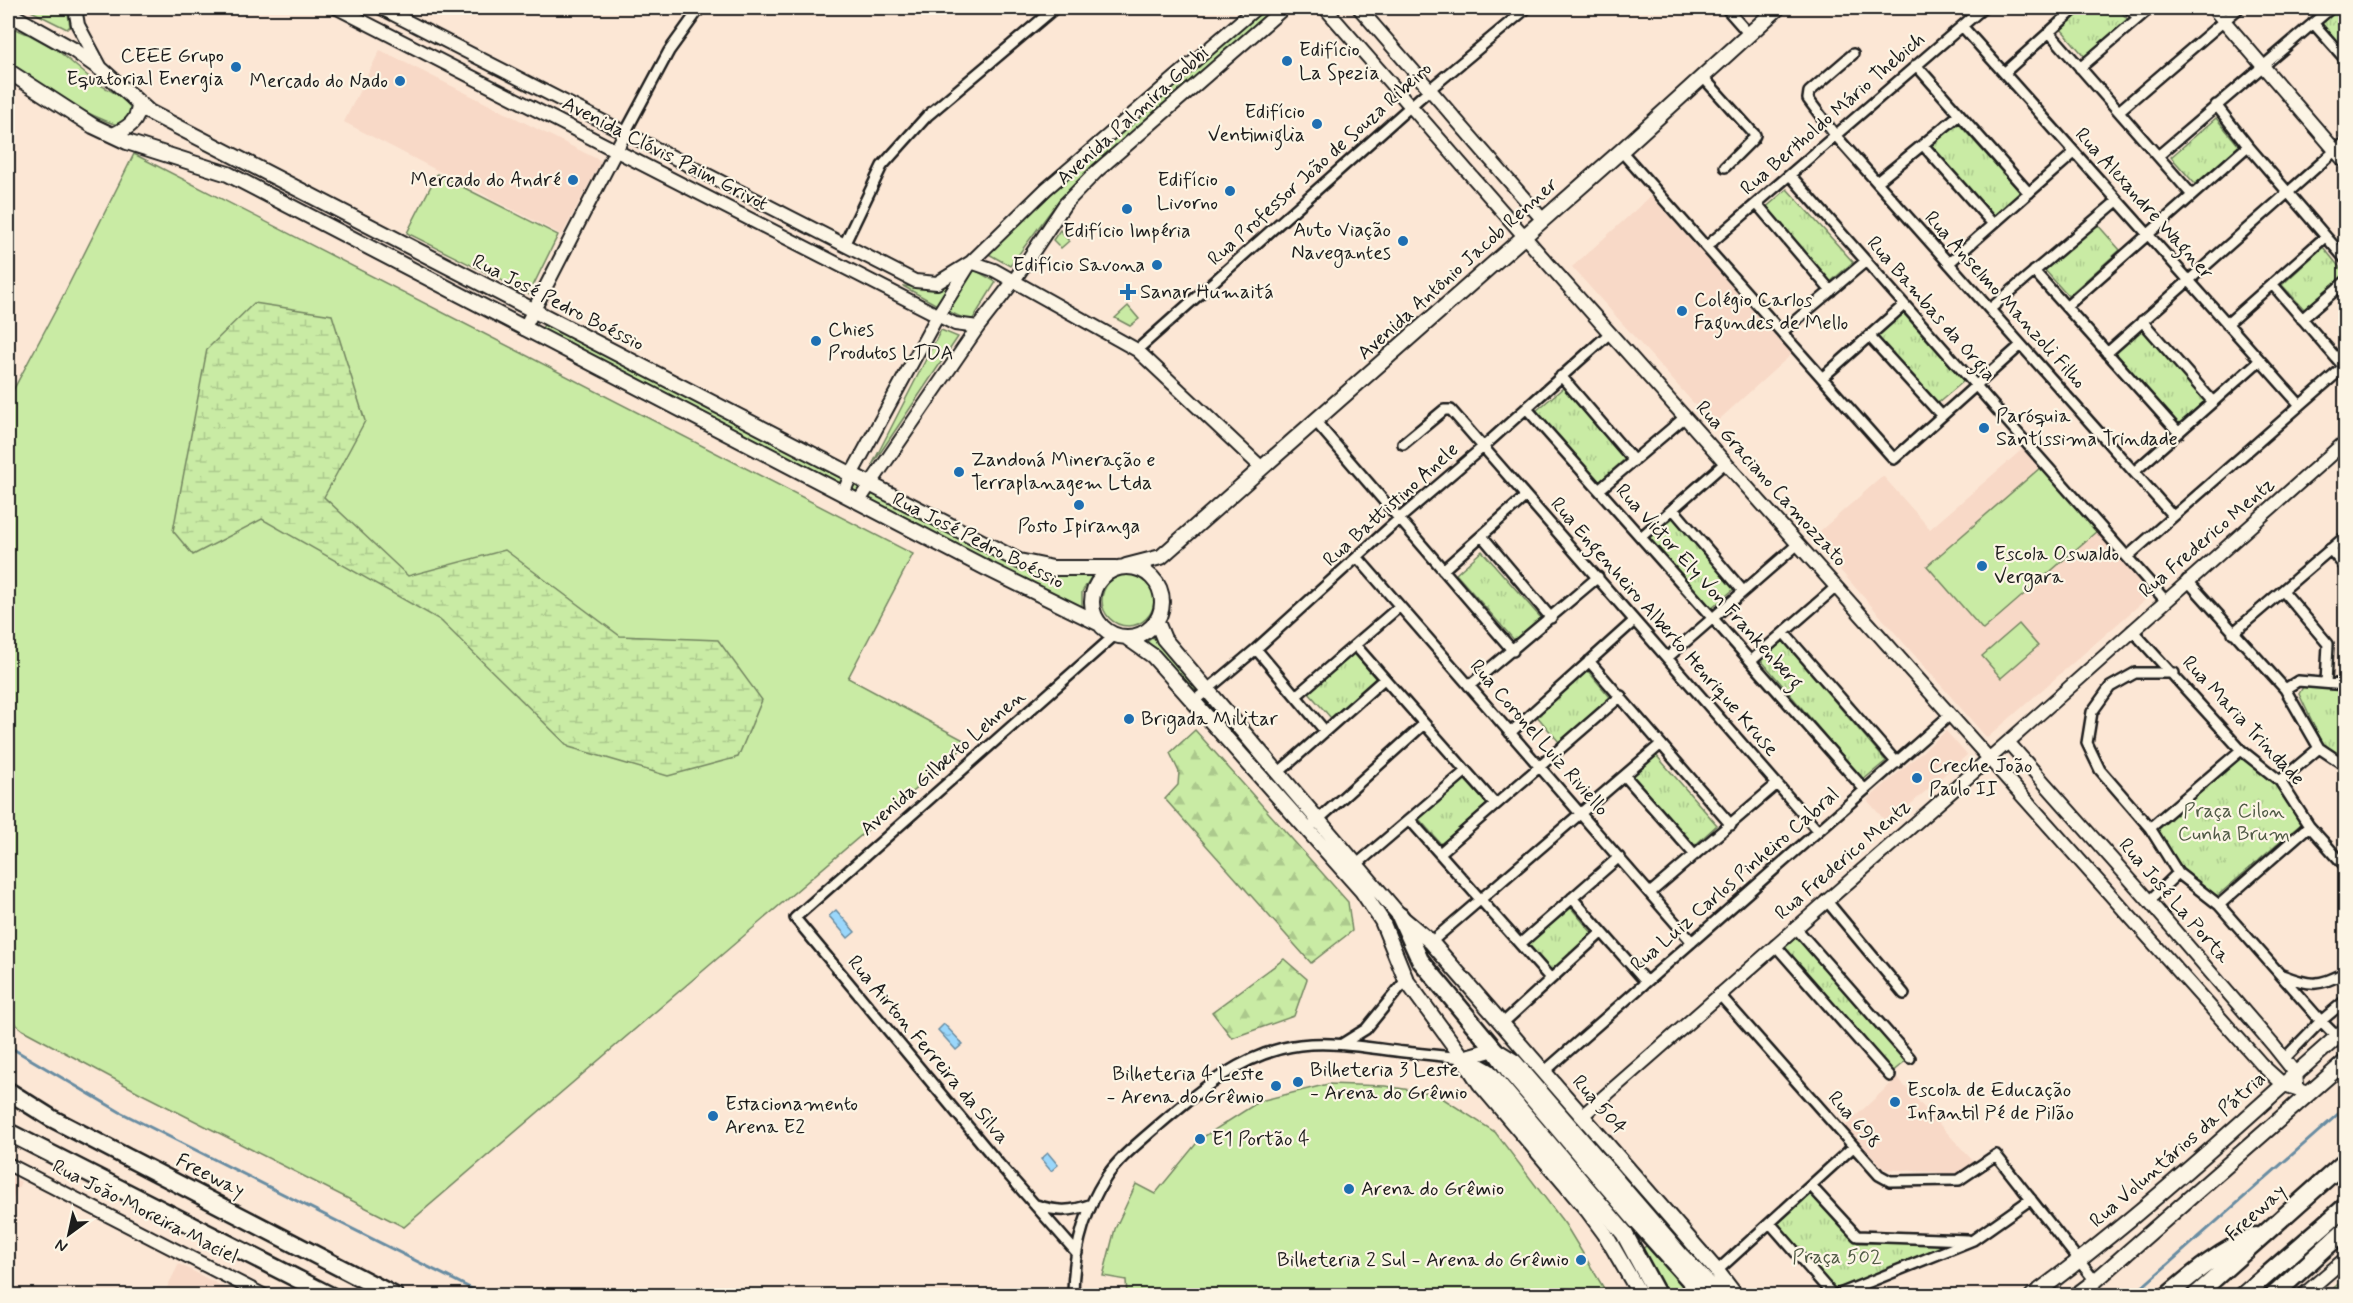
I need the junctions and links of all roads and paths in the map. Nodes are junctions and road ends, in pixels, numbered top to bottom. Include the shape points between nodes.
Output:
1 (75, 8) edge
2 (338, 8) edge
3 (381, 8) edge
4 (700, 8) edge
5 (1055, 8) edge
6 (1256, 8) edge
7 (1284, 8) edge
8 (1325, 8) edge
9 (1359, 8) edge
10 (1527, 8) edge
11 (1726, 8) edge
12 (1778, 8) edge
13 (1983, 8) edge
14 (2076, 8) edge
15 (2129, 8) edge
16 (2150, 8) edge
17 (2213, 8) edge
18 (2240, 8) edge
19 (2331, 8) edge
20 (8, 13) edge
21 (2139, 18) junction
22 (2225, 20) junction
23 (2313, 23) junction
24 (1962, 26) junction
25 (2049, 32) junction
26 (1748, 33) junction
27 (1853, 54) dead end
28 (2345, 58) edge
29 (1917, 65) junction
30 (2262, 67) junction
31 (2080, 68) junction
32 (102, 70) junction
33 (8, 71) edge
34 (2004, 73) junction
35 (1702, 76) junction
36 (1430, 89) junction
37 (2216, 105) junction
38 (1411, 106) junction
39 (144, 108) junction
40 (2119, 111) junction
41 (1959, 114) junction
42 (625, 133) junction
43 (113, 135) junction
44 (1835, 135) junction
45 (2346, 141) edge
46 (1923, 145) junction
47 (2247, 146) junction
48 (143, 147) junction
49 (617, 151) junction
50 (1621, 151) junction
51 (2334, 151) junction
52 (2074, 153) junction
53 (2158, 156) junction
54 (2346, 163) edge
55 (1725, 167) dead end
56 (1790, 176) junction
57 (1877, 182) junction
58 (2287, 191) junction
59 (2029, 193) junction
60 (2192, 195) junction
61 (2117, 201) junction
62 (1756, 204) junction
63 (1543, 220) junction
64 (1994, 224) junction
65 (2147, 234) junction
66 (1525, 236) junction
67 (2325, 237) junction
68 (844, 245) junction
69 (1706, 247) junction
70 (2346, 260) edge
71 (1866, 261) junction
72 (971, 262) junction
73 (1949, 264) junction
74 (2034, 271) junction
75 (2188, 280) junction
76 (2346, 281) edge
77 (1013, 282) junction
78 (2273, 285) junction
79 (1831, 291) junction
80 (1904, 305) junction
81 (2066, 307) junction
82 (1990, 309) junction
83 (533, 312) junction
84 (938, 315) junction
85 (2302, 319) junction
86 (2142, 321) junction
87 (2227, 324) junction
88 (978, 327) junction
89 (524, 329) junction
90 (1782, 332) junction
91 (1610, 333) junction
92 (1869, 336) junction
93 (2021, 345) junction
94 (1137, 350) junction
95 (2107, 353) junction
96 (2259, 361) junction
97 (2345, 366) edge
98 (1561, 376) junction
99 (1822, 378) junction
100 (1976, 386) junction
101 (2213, 402) junction
102 (2300, 405) junction
103 (1527, 409) junction
104 (1942, 416) junction
105 (1685, 417) junction
106 (1316, 422) junction
107 (2179, 433) junction
108 (2346, 441) edge
109 (1403, 444) dead end
110 (1483, 447) junction
111 (1634, 460) junction
112 (1726, 462) junction
113 (1262, 468) junction
114 (2134, 472) junction
115 (851, 475) junction
116 (870, 484) junction
117 (1599, 490) junction
118 (843, 494) junction
119 (1526, 496) junction
120 (858, 502) junction
121 (1672, 509) junction
122 (2173, 516) junction
123 (1400, 518) junction
124 (1482, 536) junction
125 (2346, 536) edge
126 (1641, 537) junction
127 (1798, 544) junction
128 (2330, 549) junction
129 (1161, 557) junction
130 (2127, 557) junction
131 (1358, 558) junction
132 (1121, 567) junction
133 (2346, 568) edge
134 (1443, 570) junction
135 (1598, 578) junction
136 (1155, 580) junction
137 (2187, 580) junction
138 (1836, 587) junction
139 (1743, 591) junction
140 (2283, 591) junction
141 (2165, 600) junction
142 (1400, 606) junction
143 (1551, 618) junction
144 (1712, 618) junction
145 (1634, 621) junction
146 (1157, 622) junction
147 (1098, 623) junction
148 (2132, 630) junction
149 (1784, 633) junction
150 (2233, 633) junction
151 (1120, 636) junction
152 (1354, 645) junction
153 (1256, 649) junction
154 (1513, 651) junction
155 (1667, 658) junction
156 (1589, 661) junction
157 (1751, 662) junction
158 (2174, 673) junction
159 (1384, 679) junction
160 (2326, 683) junction
161 (2346, 685) edge
162 (1469, 686) junction
163 (2285, 689) junction
164 (1208, 691) junction
165 (1296, 696) junction
166 (1621, 696) junction
167 (1193, 702) junction
168 (1950, 715) junction
169 (1230, 718) junction
170 (1424, 724) junction
171 (1218, 729) junction
172 (1325, 731) junction
173 (1510, 733) junction
174 (2008, 742) junction
175 (1661, 744) junction
176 (2319, 748) junction
177 (2241, 750) junction
178 (1988, 759) junction
179 (1897, 763) junction
180 (1539, 766) junction
181 (2346, 766) edge
182 (1466, 771) junction
183 (1278, 773) junction
184 (1625, 776) junction
185 (2280, 781) junction
186 (1777, 784) junction
187 (1865, 790) junction
188 (1495, 804) junction
189 (1580, 813) junction
190 (1410, 820) junction
191 (1313, 824) junction
192 (1731, 825) junction
193 (2309, 826) junction
194 (2150, 828) junction
195 (1817, 830) junction
196 (1440, 853) junction
197 (1695, 855) junction
198 (1619, 857) junction
199 (1356, 865) junction
200 (2346, 867) edge
201 (2178, 873) junction
202 (1367, 887) junction
203 (1650, 893) junction
204 (1572, 898) junction
205 (1480, 900) junction
206 (1826, 900) junction
207 (2149, 901) junction
208 (2218, 905) junction
209 (1400, 916) junction
210 (795, 918) joint
211 (1796, 927) junction
212 (1602, 932) junction
213 (1431, 942) junction
214 (1692, 942) junction
215 (1520, 944) junction
216 (1775, 945) junction
217 (2346, 972) edge
218 (2280, 974) junction
219 (1551, 979) junction
220 (1406, 980) junction
221 (1646, 982) junction
222 (1719, 994) junction
223 (1904, 994) dead end
224 (2346, 1000) edge
225 (2321, 1021) junction
226 (1502, 1024) junction
227 (2341, 1033) edge
228 (1342, 1044) junction
229 (1494, 1049) junction
230 (1463, 1058) junction
231 (1910, 1058) dead end
232 (2284, 1059) junction
233 (2346, 1061) edge
234 (1544, 1072) junction
235 (2296, 1074) junction
236 (1890, 1076) dead end
237 (2284, 1085) junction
238 (8, 1091) edge
239 (2302, 1095) junction
240 (1554, 1107) junction
241 (1582, 1116) junction
242 (8, 1132) edge
243 (1853, 1147) junction
244 (2346, 1161) edge
245 (8, 1164) edge
246 (1811, 1186) junction
247 (2031, 1199) junction
248 (1034, 1204) junction
249 (1092, 1204) junction
250 (2346, 1206) edge
251 (1770, 1223) junction
252 (2346, 1229) edge
253 (2265, 1232) junction
254 (1917, 1240) junction
255 (1973, 1240) junction
256 (1077, 1252) junction
257 (2346, 1258) edge
258 (1920, 1260) junction
259 (2080, 1261) junction
260 (1717, 1271) junction
261 (2095, 1281) junction
262 (265, 1296) edge
263 (331, 1296) edge
264 (395, 1296) edge
265 (1073, 1296) edge
266 (1641, 1296) edge
267 (1658, 1296) edge
268 (1704, 1296) edge
269 (1721, 1296) edge
270 (1736, 1296) edge
271 (2032, 1296) edge
272 (2075, 1296) edge
273 (2167, 1296) edge
274 (2195, 1296) edge
275 (2243, 1296) edge
276 (2273, 1296) edge
277 (2302, 1296) edge

1 - 32 street via 78,26
2 - 49 street, Avenida Clóvis Paim Grivot
3 - 42 street, Avenida Clóvis Paim Grivot
4 - 42 street via 669,51
5 - 68 street via 927,116 882,166
6 - 72 street, Avenida Palmira Gobbi via 1046,189
7 - 77 street, Avenida Palmira Gobbi via 1097,171 1065,204
8 - 38 street, Rua Graciano Camozzato
9 - 36 street
10 - 36 street, Rua Professor João de Souza Ribeiro
11 - 26 street
12 - 26 main road, Avenida Antônio Jacob Renner
13 - 24 street, Rua Bertholdo Mário Thebich
14 - 25 street
15 - 21 street
16 - 21 street
17 - 22 street
18 - 22 street
19 - 23 street
20 - 32 main road, Rua José Pedro Boéssio
21 - 31 street
22 - 30 street
22 - 40 street
23 - 28 street
23 - 30 street
24 - 29 street, Rua Bertholdo Mário Thebich
24 - 34 street, Rua Alexandre Wagner
25 - 31 street
25 - 34 street
26 - 35 main road, Avenida Antônio Jacob Renner
27 - 44 street, Rua Anselmo Manzoli Filho via 1807,96
29 - 41 street
29 - 44 street, Rua Bertholdo Mário Thebich
30 - 37 street
30 - 51 street
31 - 40 street
32 - 39 main road, Rua José Pedro Boéssio
33 - 43 main road, Rua José Pedro Boéssio
34 - 52 street, Rua Alexandre Wagner
35 - 50 main road, Avenida Antônio Jacob Renner
35 - 55 street via 1755,135
36 - 38 street, Rua Professor João de Souza Ribeiro
36 - 63 street
37 - 47 street
37 - 53 street
38 - 66 street, Rua Graciano Camozzato
38 - 94 street, Rua Professor João de Souza Ribeiro
39 - 43 main road via 132,125
39 - 48 main road via 140,129
39 - 83 main road, Rua José Pedro Boéssio
40 - 53 street
41 - 46 street
41 - 59 street
42 - 49 street
42 - 68 street, Avenida Clóvis Paim Grivot
43 - 48 main road, Rua José Pedro Boéssio
44 - 56 street, Rua Bertholdo Mário Thebich
44 - 57 street, Rua Anselmo Manzoli Filho
45 - 51 street
46 - 57 street
46 - 64 street
47 - 58 street
47 - 60 street
48 - 89 main road, Rua José Pedro Boéssio via 228,174
49 - 83 street
49 - 84 street, Avenida Clóvis Paim Grivot
50 - 63 main road, Avenida Antônio Jacob Renner
50 - 69 street
51 - 54 street
51 - 58 street
52 - 59 street
52 - 61 street, Rua Alexandre Wagner
53 - 60 street
56 - 62 street, Rua Bertholdo Mário Thebich
56 - 71 street, Rua Bambas da Orgia
57 - 73 street, Rua Anselmo Manzoli Filho
58 - 67 street
58 - 75 street
59 - 64 street
60 - 65 street
61 - 65 street, Rua Alexandre Wagner
61 - 74 street
62 - 69 street, Rua Bertholdo Mário Thebich
62 - 79 street
63 - 66 main road, Avenida Antônio Jacob Renner
64 - 73 street
65 - 75 street, Rua Alexandre Wagner
65 - 81 street
66 - 91 street, Rua Graciano Camozzato
66 - 106 main road, Avenida Antônio Jacob Renner
67 - 70 street
67 - 78 street
68 - 72 street, Avenida Clóvis Paim Grivot via 926,283 937,283
69 - 90 street
71 - 79 street
71 - 80 street, Rua Bambas da Orgia
72 - 77 street
72 - 84 street, Avenida Palmira Gobbi
73 - 82 street, Rua Anselmo Manzoli Filho
74 - 81 street
74 - 82 street
75 - 86 street
75 - 87 street, Rua Alexandre Wagner
76 - 85 street
77 - 88 street, Avenida Palmira Gobbi
77 - 94 street
78 - 85 street
78 - 87 street
79 - 90 street
80 - 92 street
80 - 100 street, Rua Bambas da Orgia
81 - 95 street
82 - 93 street, Rua Anselmo Manzoli Filho
83 - 89 street
83 - 115 main road, Rua José Pedro Boéssio
84 - 88 street, Avenida Clóvis Paim Grivot via 955,324
84 - 115 street, Avenida Palmira Gobbi
85 - 97 street
86 - 95 street
86 - 101 street
87 - 96 street, Rua Alexandre Wagner
88 - 116 street, Avenida Palmira Gobbi
89 - 118 main road, Rua José Pedro Boéssio
90 - 99 street
91 - 98 street, Rua Battistino Anele
91 - 105 street, Rua Graciano Camozzato
92 - 99 street
92 - 104 street
93 - 100 street
93 - 114 street, Rua Anselmo Manzoli Filho
94 - 113 street
95 - 107 street
96 - 101 street
96 - 102 street, Rua Alexandre Wagner
97 - 102 street
98 - 103 street, Rua Battistino Anele
98 - 111 street
99 - 104 street via 1894,459
100 - 104 street
100 - 130 street, Rua Bambas da Orgia
101 - 107 street
102 - 122 street
103 - 110 street, Rua Battistino Anele
103 - 117 street, Rua Victor Ely Von Frankenberg
105 - 111 street
105 - 112 street, Rua Graciano Camozzato
106 - 113 main road, Avenida Antônio Jacob Renner
106 - 123 street
107 - 114 street
108 - 137 street, Rua Frederico Mentz
109 - 110 street, Rua Engenheiro Alberto Henrique Kruse via 1447,409
110 - 119 street, Rua Engenheiro Alberto Henrique Kruse
110 - 123 street, Rua Battistino Anele
111 - 117 street
112 - 121 street
112 - 127 street, Rua Graciano Camozzato
113 - 129 main road, Avenida Antônio Jacob Renner
114 - 122 street, Rua Anselmo Manzoli Filho
115 - 116 main road, Rua José Pedro Boéssio
115 - 118 street, Avenida Palmira Gobbi
116 - 120 street, Avenida Palmira Gobbi
116 - 132 main road, Rua José Pedro Boéssio via 1019,561 1053,567
117 - 126 street, Rua Victor Ely Von Frankenberg
118 - 120 main road, Rua José Pedro Boéssio
119 - 124 street
119 - 135 street, Rua Engenheiro Alberto Henrique Kruse
120 - 147 main road, Rua José Pedro Boéssio
121 - 126 street
121 - 139 street
122 - 130 street
123 - 131 street, Rua Battistino Anele
123 - 134 street
124 - 134 street
124 - 143 street
125 - 128 street
126 - 144 street, Rua Victor Ely Von Frankenberg
127 - 138 street, Rua Graciano Camozzato
127 - 139 street
128 - 133 street
128 - 140 street
129 - 132 main road, Avenida Antônio Jacob Renner
129 - 136 main road
130 - 141 street, Rua Bambas da Orgia
131 - 142 street, Rua Coronel Luiz Riviello
131 - 153 street, Rua Battistino Anele
132 - 136 main road via 1146,572
132 - 147 main road via 1106,573 1093,591 1091,602
134 - 154 street
135 - 143 street
135 - 145 street, Rua Engenheiro Alberto Henrique Kruse
136 - 146 main road via 1163,603
137 - 141 street, Rua Frederico Mentz
137 - 150 street
138 - 149 street
138 - 168 street, Rua Graciano Camozzato
139 - 144 street
140 - 150 street
140 - 160 street via 2328,644
141 - 148 street, Rua Frederico Mentz
142 - 152 street
142 - 162 street, Rua Coronel Luiz Riviello
143 - 154 street
144 - 155 street
144 - 157 street, Rua Victor Ely Von Frankenberg
145 - 155 street, Rua Engenheiro Alberto Henrique Kruse
145 - 156 street
146 - 151 main road via 1145,632
146 - 164 main road via 1164,639
147 - 151 main road
148 - 158 street, Rua Maria Trindade
148 - 174 street, Rua Frederico Mentz
149 - 157 street
149 - 179 street
150 - 163 street
151 - 167 main road via 1154,656
151 - 210 street, Avenida Gilberto Lehnen
152 - 159 street
152 - 165 street
153 - 164 street, Rua Battistino Anele
153 - 165 street
154 - 162 street
155 - 186 street, Rua Engenheiro Alberto Henrique Kruse
156 - 166 street
156 - 173 street
157 - 187 street, Rua Victor Ely Von Frankenberg
158 - 177 street, Rua Maria Trindade
158 - 194 street via 2135,673 2110,687 2092,712 2087,743 2100,770
159 - 170 street
159 - 172 street
160 - 161 street
160 - 163 street via 2298,681
162 - 173 street, Rua Coronel Luiz Riviello
163 - 176 street
164 - 167 street, Rua Battistino Anele
164 - 169 main road
165 - 172 street
166 - 175 street
166 - 180 street
167 - 171 main road
168 - 178 street, Rua Graciano Camozzato
168 - 179 street, Rua Luiz Carlos Pinheiro Cabral
169 - 171 main road
169 - 183 main road
170 - 182 street
170 - 191 street
171 - 191 main road
172 - 183 street
173 - 180 street, Rua Coronel Luiz Riviello
174 - 178 street, Rua Frederico Mentz
174 - 207 street, Rua José La Porta
175 - 184 street
175 - 192 street
176 - 181 street
176 - 185 street
177 - 185 street, Rua Maria Trindade
177 - 194 street
178 - 206 street, Rua Frederico Mentz
178 - 237 street
179 - 187 street, Rua Luiz Carlos Pinheiro Cabral
180 - 188 street
180 - 189 street, Rua Coronel Luiz Riviello
182 - 188 street
182 - 190 street
183 - 191 main road
184 - 189 street
184 - 197 street
185 - 193 street, Rua Maria Trindade
186 - 192 street
186 - 195 street, Rua Engenheiro Alberto Henrique Kruse
187 - 195 street, Rua Luiz Carlos Pinheiro Cabral
188 - 196 street
189 - 198 street, Rua Coronel Luiz Riviello
189 - 205 street
190 - 196 street
190 - 199 street
191 - 199 main road
191 - 202 main road
192 - 197 street
193 - 200 street, Rua Maria Trindade
193 - 208 street
194 - 201 street
195 - 214 street, Rua Luiz Carlos Pinheiro Cabral
196 - 205 street
197 - 203 street
198 - 203 street, Rua Coronel Luiz Riviello
198 - 204 street
199 - 202 main road
201 - 207 street
201 - 208 street
202 - 209 main road, Rua 504
202 - 220 main road
203 - 214 street, Rua Coronel Luiz Riviello
204 - 212 street
204 - 215 street
205 - 213 street
205 - 215 street
206 - 211 street, Rua Frederico Mentz
206 - 223 street
207 - 232 street, Rua José La Porta
208 - 218 street
209 - 213 main road, Rua 504
209 - 229 highway via 1420,960
210 - 248 street, Rua Airton Ferreira da Silva
211 - 216 street, Rua Frederico Mentz
211 - 231 street
212 - 219 street
212 - 221 street
213 - 226 main road, Rua 504
214 - 221 street, Rua Luiz Carlos Pinheiro Cabral
215 - 219 street
216 - 222 street, Rua Frederico Mentz
216 - 236 street
217 - 218 street via 2330,981 2305,984
218 - 225 street
219 - 226 street
220 - 228 street via 1366,1029
220 - 230 main road
221 - 234 street, Rua Luiz Carlos Pinheiro Cabral
222 - 241 street, Rua Frederico Mentz
222 - 243 street, Rua 698
224 - 225 street
225 - 227 street
225 - 232 street
226 - 234 main road, Rua 504
227 - 235 main road, Rua Voluntários da Pátria
228 - 230 street
228 - 249 street via 1299,1045 1251,1059 1214,1080 1128,1152 1106,1177
229 - 230 main road
229 - 240 main road via 1515,1062
229 - 268 highway via 1636,1221
230 - 266 main road via 1479,1084 1605,1234
230 - 267 highway via 1488,1072 1624,1233
232 - 235 street, Rua José La Porta
233 - 239 main road
234 - 241 main road, Rua 504
235 - 237 main road, Rua Voluntários da Pátria
235 - 239 street
237 - 239 street
237 - 259 main road, Rua Voluntários da Pátria
238 - 264 highway, Freeway via 51,1118
239 - 261 main road
240 - 241 main road
240 - 269 main road
241 - 260 main road, Rua 504
242 - 263 highway
243 - 246 street
243 - 247 street, Rua 698 via 1879,1175 1890,1181 1959,1180 1996,1155
244 - 253 highway, Freeway
245 - 262 street, Rua João Moreira Maciel
246 - 251 street
246 - 254 street via 1857,1236
247 - 255 street
247 - 259 street
248 - 249 street via 1054,1211 1070,1211
248 - 256 street, Rua Airton Ferreira da Silva
249 - 256 street
250 - 275 highway
251 - 258 street via 1834,1295
251 - 260 street
252 - 276 highway
253 - 273 highway via 2233,1245
253 - 274 highway, Freeway
254 - 255 street
254 - 258 street
255 - 258 street
256 - 265 street
257 - 277 street
259 - 261 street
259 - 271 main road, Rua Voluntários da Pátria
260 - 270 main road, Rua 504
261 - 272 main road

